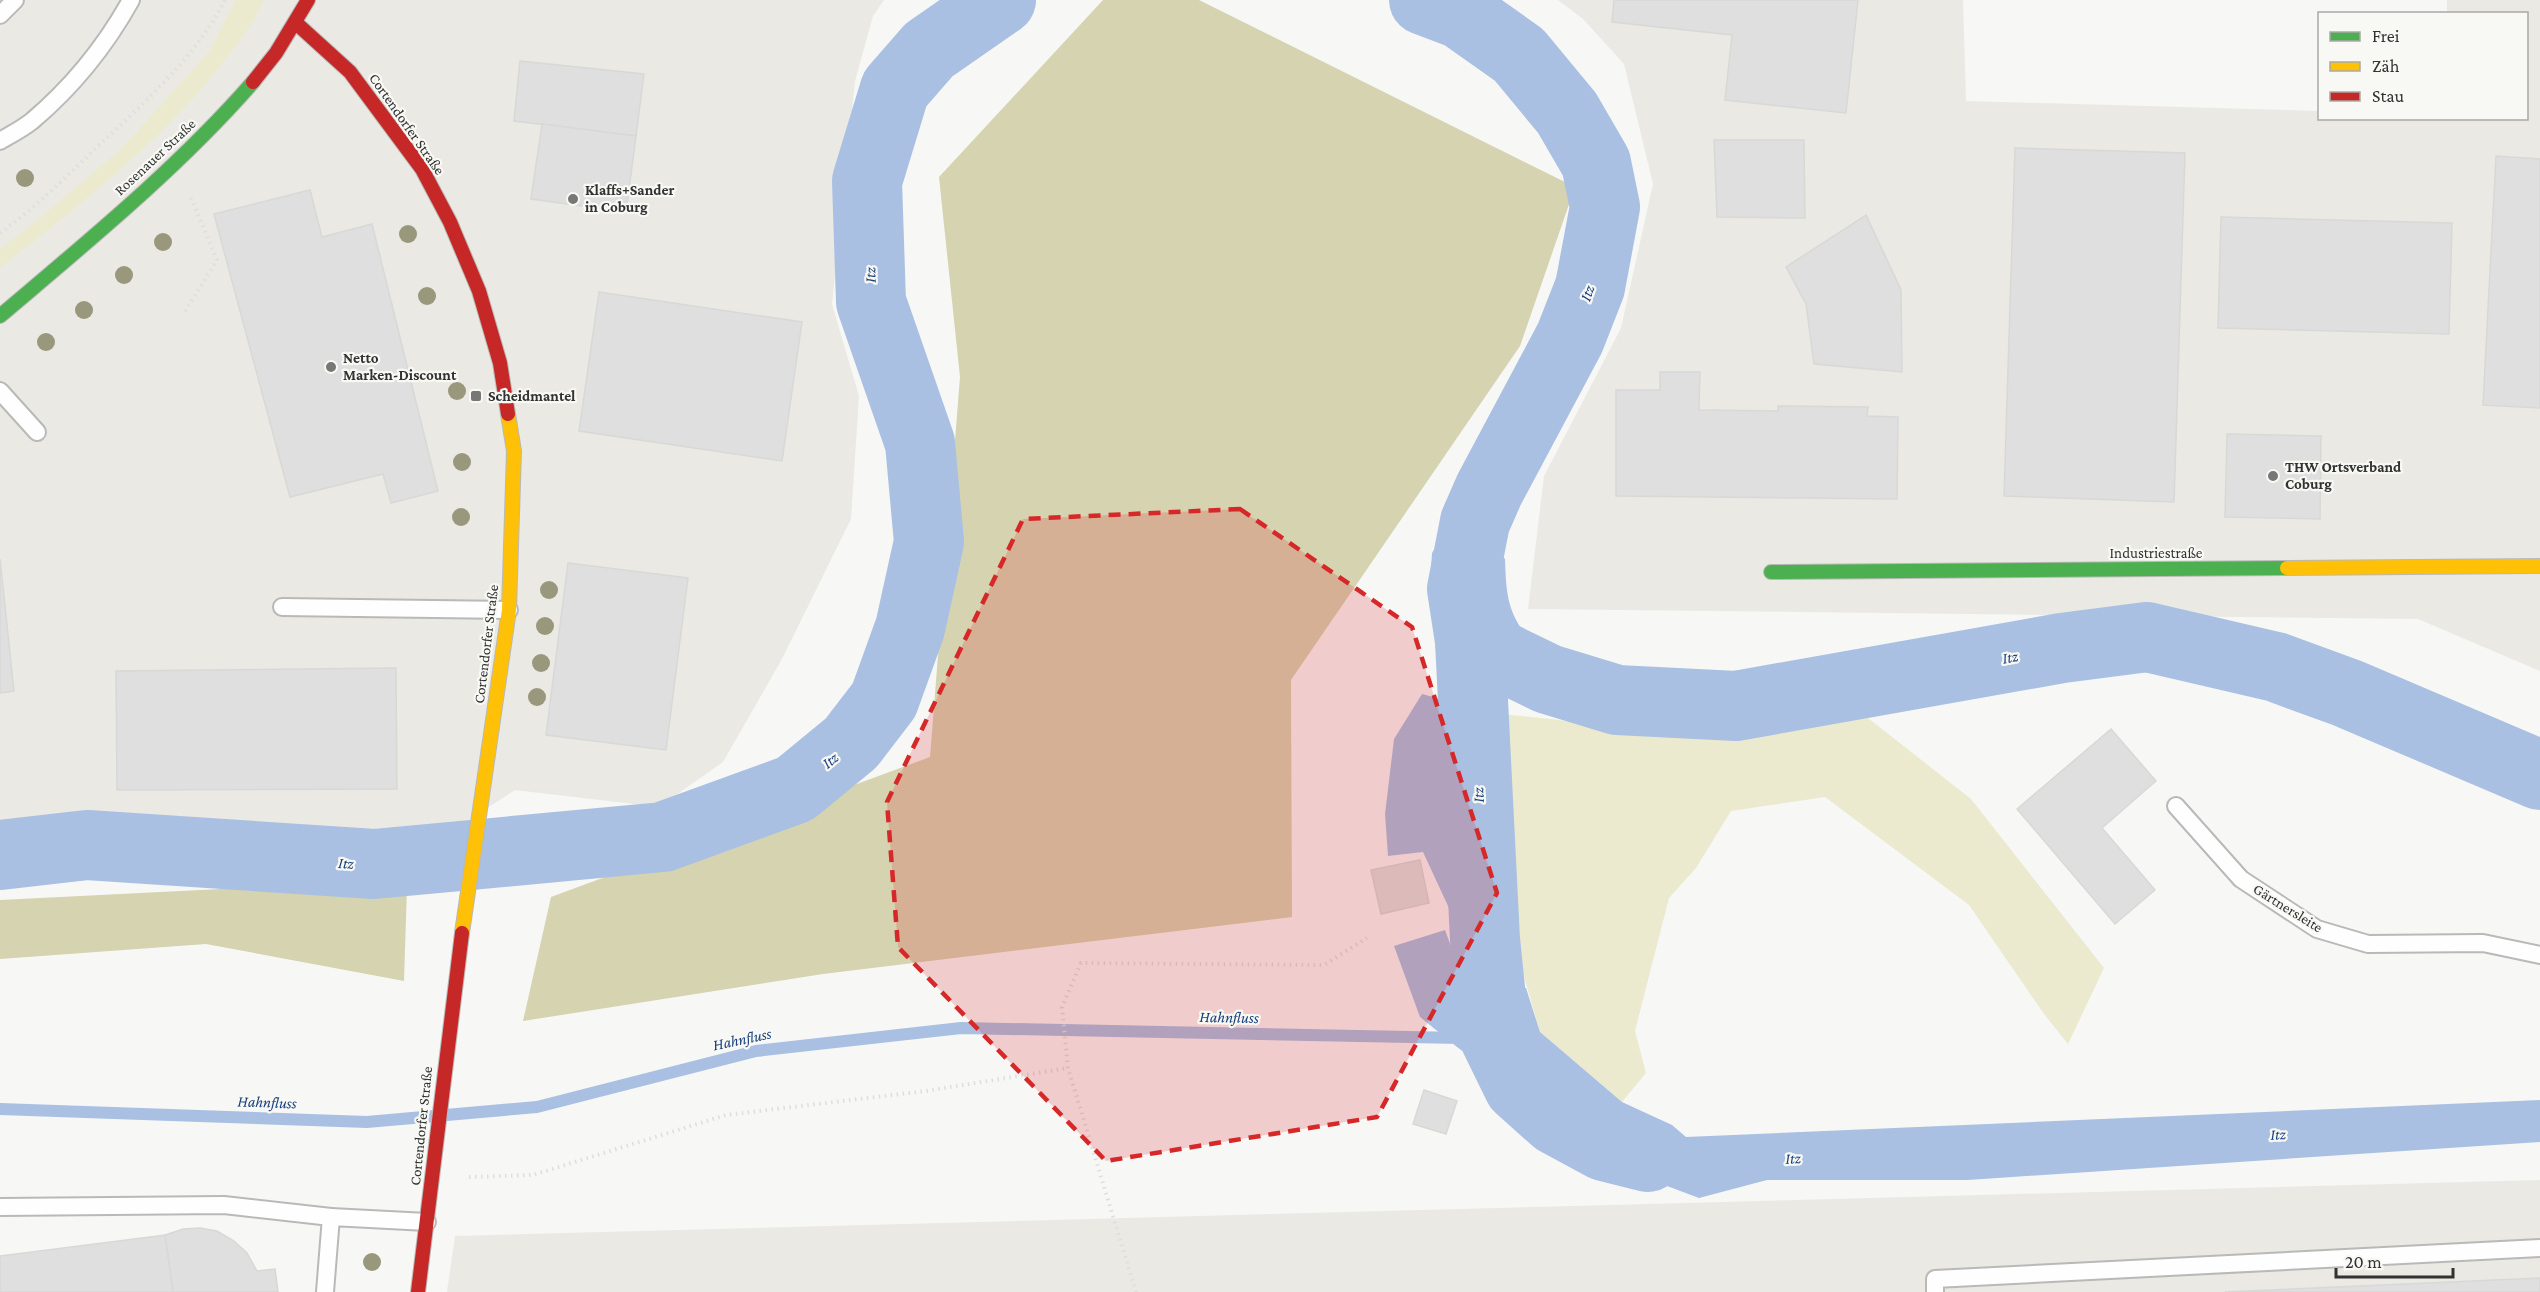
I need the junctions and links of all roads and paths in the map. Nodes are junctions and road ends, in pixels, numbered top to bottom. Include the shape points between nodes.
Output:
1 (15, 0) edge
2 (131, 0) edge
3 (225, 0) edge
4 (308, 0) edge
5 (0, 15) edge
6 (296, 23) junction
7 (0, 141) edge
8 (175, 161) junction
9 (0, 234) edge
10 (185, 311) dead end
11 (0, 316) edge
12 (0, 391) edge
13 (37, 432) dead end
14 (2540, 566) edge
15 (1772, 572) dead end
16 (282, 607) dead end
17 (509, 610) junction
18 (2176, 806) dead end
19 (1367, 938) dead end
20 (2540, 955) edge
21 (1068, 1068) junction
22 (432, 1179) junction
23 (0, 1206) edge
24 (331, 1216) junction
25 (427, 1222) junction
26 (2540, 1248) edge
27 (326, 1292) edge
28 (418, 1292) edge
29 (1136, 1292) edge
30 (1935, 1292) edge

1 - 5 lane
2 - 7 lane via 104,44 72,81 30,123
3 - 9 path via 185,57 136,111 28,213
4 - 6 street, Rosenauer Straße
6 - 8 street, Rosenauer Straße via 261,75
6 - 17 street, Cortendorfer Straße via 350,72 422,169 479,291 500,363 514,451
8 - 10 path via 217,260
8 - 11 street, Rosenauer Straße
12 - 13 lane
14 - 15 street, Industriestraße
16 - 17 lane
17 - 22 street, Cortendorfer Straße via 456,973
18 - 20 lane, Gärtnersleite via 2241,879 2317,929 2368,944 2483,943
19 - 21 path via 1324,964 1081,963 1062,1007
21 - 22 path via 926,1091 726,1115 533,1175
21 - 29 path
22 - 25 street, Cortendorfer Straße
23 - 24 lane via 224,1205
24 - 25 lane
24 - 27 lane
25 - 28 street, Cortendorfer Straße
26 - 30 lane via 1935,1278

